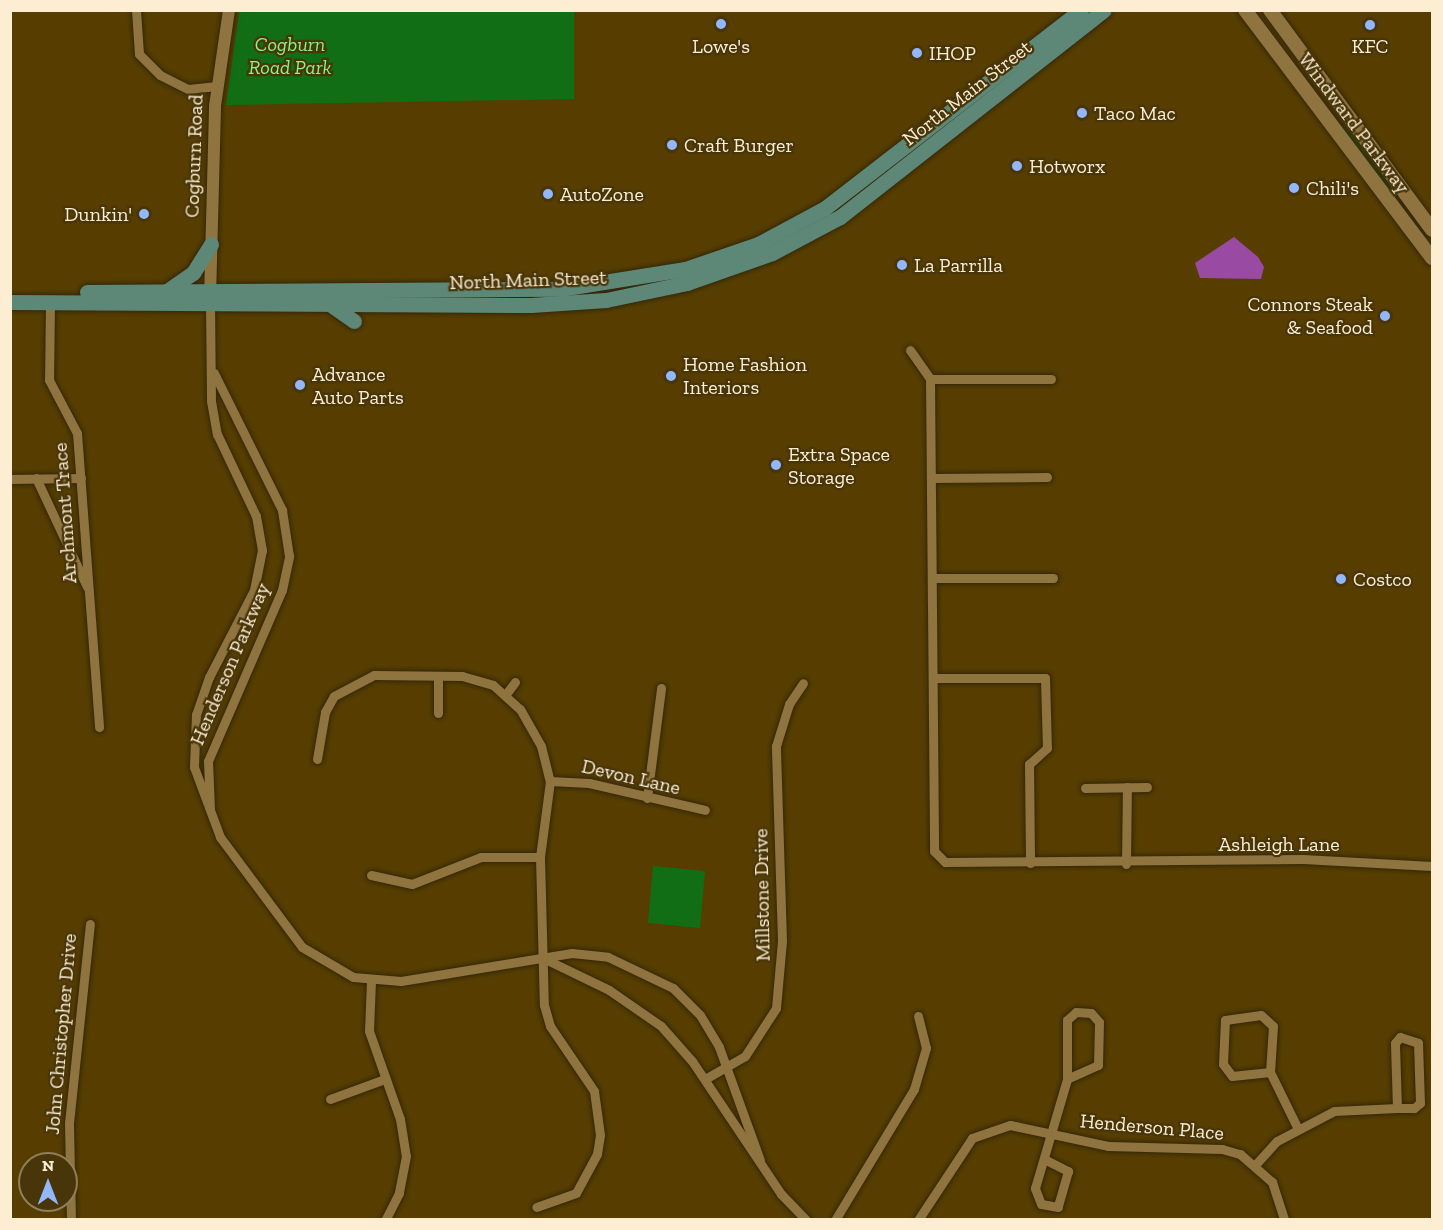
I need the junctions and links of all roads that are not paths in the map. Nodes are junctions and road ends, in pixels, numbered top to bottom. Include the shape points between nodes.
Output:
1 (136, 10) edge
2 (229, 10) edge
3 (1081, 10) edge
4 (1104, 10) edge
5 (1245, 10) edge
6 (1270, 10) edge
7 (217, 86) junction
8 (1432, 230) edge
9 (210, 244) junction
10 (1432, 258) edge
11 (165, 292) junction
12 (10, 296) edge
13 (210, 298) junction
14 (10, 302) edge
15 (50, 302) junction
16 (328, 304) junction
17 (354, 321) dead end
18 (910, 350) dead end
19 (209, 359) junction
20 (930, 379) junction
21 (1051, 379) dead end
22 (1047, 477) dead end
23 (10, 478) edge
24 (36, 478) junction
25 (81, 478) junction
26 (931, 478) junction
27 (932, 578) junction
28 (1053, 578) dead end
29 (89, 591) junction
30 (438, 676) junction
31 (933, 678) junction
32 (515, 681) dead end
33 (803, 683) dead end
34 (661, 688) dead end
35 (506, 694) junction
36 (438, 712) dead end
37 (99, 727) dead end
38 (317, 759) dead end
39 (550, 781) junction
40 (1127, 787) junction
41 (1147, 787) dead end
42 (1085, 788) dead end
43 (647, 798) junction
44 (705, 810) dead end
45 (212, 821) junction
46 (540, 857) junction
47 (1029, 863) junction
48 (1126, 864) junction
49 (1432, 866) edge
50 (370, 875) dead end
51 (90, 924) dead end
52 (544, 959) junction
53 (371, 981) junction
54 (918, 1016) dead end
55 (726, 1067) junction
56 (1270, 1072) junction
57 (385, 1079) junction
58 (705, 1079) junction
59 (1067, 1079) junction
60 (330, 1099) dead end
61 (1397, 1108) junction
62 (1298, 1129) junction
63 (1053, 1134) junction
64 (760, 1160) junction
65 (1046, 1160) junction
66 (1256, 1164) junction
67 (536, 1207) dead end
68 (71, 1220) edge
69 (385, 1220) edge
70 (806, 1220) edge
71 (835, 1220) edge
72 (918, 1220) edge
73 (1284, 1220) edge

1 - 7 street via 139,54 160,75 188,88
2 - 7 street, Cogburn Road
3 - 13 main road, North Main Street via 845,196 775,237 721,258 648,278 574,288
4 - 16 main road, North Main Street via 869,196 808,236 759,259 687,283 585,302
5 - 10 main road, Windward Parkway
6 - 8 main road, Windward Parkway
7 - 9 street, Cogburn Road
9 - 11 main road via 193,273
9 - 13 street, Cogburn Road
11 - 12 main road, North Main Street
11 - 13 main road, North Main Street
13 - 15 main road, North Main Street
13 - 16 main road, North Main Street
13 - 19 street, Henderson Parkway
14 - 15 main road, North Main Street
15 - 25 street, Archmont Trace via 50,380 78,433
16 - 17 main road
18 - 20 street
19 - 45 street, Henderson Parkway via 217,434 256,516 262,550 254,590 209,677 196,714 195,767
19 - 45 street, Henderson Parkway via 220,393 282,510 289,556 282,590 208,761
20 - 21 street
20 - 26 street, Ashleigh Lane
22 - 26 street
23 - 24 street
24 - 25 street
24 - 29 street
25 - 29 street, Archmont Trace
26 - 27 street, Ashleigh Lane
27 - 28 street
27 - 31 street, Ashleigh Lane
29 - 37 street, Archmont Trace
30 - 35 street via 477,679
30 - 36 street
30 - 38 street via 374,675 347,685 324,712
31 - 47 street, Ashleigh Lane via 934,851 945,862
31 - 47 street via 1045,678 1047,748 1029,764
32 - 35 street
33 - 55 street, Millstone Drive via 789,704 776,746 782,941 776,1008 745,1056
34 - 43 street
35 - 39 street via 541,746
39 - 43 street, Devon Lane via 589,783
39 - 46 street
40 - 41 street
40 - 42 street
40 - 48 street
43 - 44 street, Devon Lane
45 - 53 street, Henderson Parkway via 302,947 334,969
46 - 50 street via 481,857 412,884
46 - 52 street
47 - 48 street, Ashleigh Lane
48 - 49 street, Ashleigh Lane via 1303,860
51 - 68 street, John Christopher Drive via 69,1123
52 - 53 street, Henderson Parkway
52 - 55 street, Henderson Parkway via 572,953 608,957 673,988 700,1015
52 - 58 street, Henderson Parkway via 638,1007 679,1044
52 - 67 street via 544,1005 550,1026 594,1091 600,1135 597,1154 576,1193
53 - 57 street via 369,1031
54 - 71 street via 926,1048 914,1089
55 - 58 street, Millstone Drive
55 - 64 street, Henderson Parkway
56 - 56 street via 1262,1076 1226,1072 1228,1017 1261,1015 1271,1020
56 - 62 street
57 - 60 street
57 - 69 street via 406,1156 399,1193
58 - 64 street, Henderson Parkway
59 - 59 street via 1067,1020 1076,1012 1091,1013 1099,1022 1098,1065
59 - 63 street
61 - 61 street via 1395,1043 1413,1037 1418,1043 1419,1103
61 - 62 street via 1343,1108
62 - 66 street via 1276,1141
63 - 65 street
63 - 66 street, Henderson Place via 1108,1146 1222,1149
63 - 72 street, Henderson Place via 1010,1125 983,1131 962,1148
64 - 70 street, Henderson Parkway
65 - 65 street via 1068,1171 1058,1207 1036,1199
66 - 73 street, Henderson Place via 1278,1192

